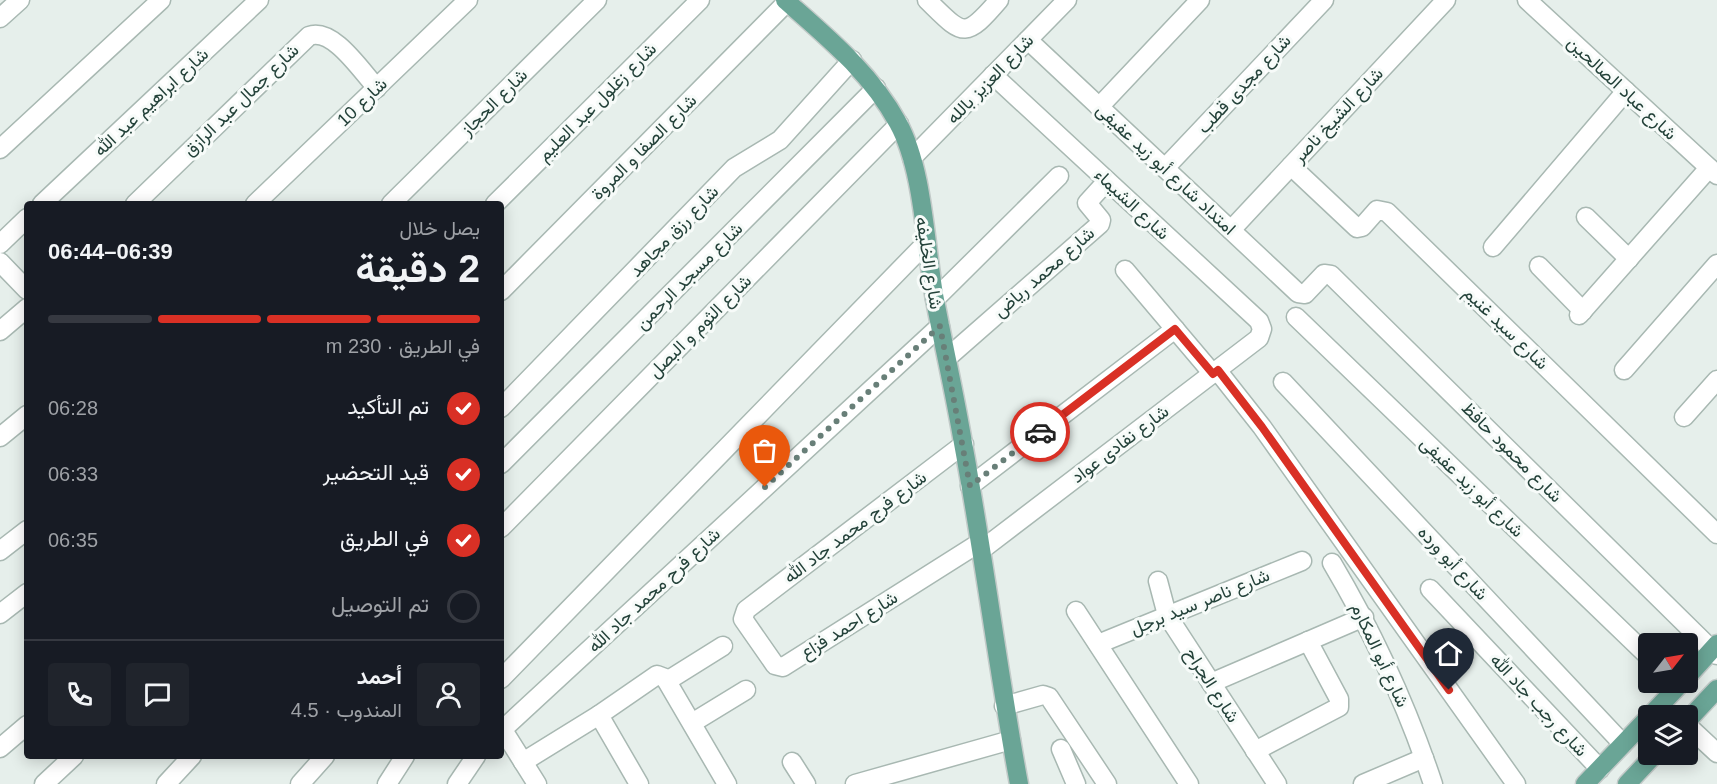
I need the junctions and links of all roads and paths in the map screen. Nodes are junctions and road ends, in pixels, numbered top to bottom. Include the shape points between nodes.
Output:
1 (20, 0) edge
2 (161, 0) edge
3 (259, 0) edge
4 (468, 0) edge
5 (597, 0) edge
6 (700, 0) edge
7 (927, 0) edge
8 (999, 0) edge
9 (1067, 0) edge
10 (1200, 0) edge
11 (1324, 0) edge
12 (1446, 0) edge
13 (1527, 0) edge
14 (790, 2) edge
15 (0, 18) edge
16 (1028, 40) junction
17 (852, 60) junction
18 (993, 75) junction
19 (377, 88) junction
20 (876, 88) junction
21 (1626, 92) junction
22 (1099, 106) junction
23 (899, 124) junction
24 (0, 149) edge
25 (912, 158) junction
26 (1291, 166) junction
27 (1165, 168) junction
28 (1714, 171) edge
29 (1059, 176) dead end
30 (1107, 181) junction
31 (45, 201) edge
32 (138, 201) edge
33 (258, 201) edge
34 (394, 201) edge
35 (498, 201) edge
36 (1586, 217) dead end
37 (24, 221) edge
38 (1231, 230) junction
39 (926, 243) junction
40 (0, 244) edge
41 (1493, 247) dead end
42 (1629, 259) junction
43 (0, 261) edge
44 (1717, 264) edge
45 (1539, 266) dead end
46 (1125, 270) dead end
47 (24, 287) edge
48 (504, 288) edge
49 (1305, 294) joint
50 (935, 299) junction
51 (24, 311) edge
52 (1296, 317) dead end
53 (940, 326) junction
54 (1175, 329) junction
55 (0, 331) edge
56 (1259, 338) joint
57 (947, 358) junction
58 (1624, 370) dead end
59 (1215, 372) junction
60 (1717, 380) edge
61 (1283, 382) dead end
62 (504, 405) edge
63 (24, 417) edge
64 (1684, 417) dead end
65 (0, 437) edge
66 (964, 444) junction
67 (504, 461) edge
68 (970, 486) junction
69 (504, 525) edge
70 (24, 532) edge
71 (1717, 534) edge
72 (979, 547) junction
73 (0, 551) edge
74 (1302, 561) dead end
75 (1332, 563) dead end
76 (1158, 581) dead end
77 (1430, 589) dead end
78 (24, 595) edge
79 (746, 610) joint
80 (1076, 611) dead end
81 (0, 614) edge
82 (1167, 615) junction
83 (1364, 617) junction
84 (1308, 641) junction
85 (1098, 644) junction
86 (723, 646) dead end
87 (1638, 646) edge
88 (1715, 650) edge
89 (1698, 666) edge
90 (504, 676) edge
91 (667, 681) junction
92 (1211, 683) junction
93 (1717, 689) edge
94 (746, 690) dead end
95 (1671, 693) edge
96 (1660, 705) edge
97 (1004, 706) junction
98 (1698, 709) edge
99 (599, 715) junction
100 (692, 723) junction
101 (24, 728) edge
102 (504, 728) edge
103 (1638, 728) edge
104 (504, 733) edge
105 (1698, 735) edge
106 (1011, 740) junction
107 (1623, 744) junction
108 (0, 748) edge
109 (1061, 749) dead end
110 (1256, 751) junction
111 (1717, 753) edge
112 (1424, 758) junction
113 (71, 759) edge
114 (189, 759) edge
115 (323, 759) edge
116 (403, 759) edge
117 (474, 759) edge
118 (523, 762) junction
119 (792, 762) dead end
120 (1645, 765) edge
121 (1600, 769) junction
122 (44, 784) edge
123 (166, 784) edge
124 (300, 784) edge
125 (387, 784) edge
126 (457, 784) edge
127 (537, 784) edge
128 (639, 784) edge
129 (727, 784) edge
130 (806, 784) edge
131 (855, 784) edge
132 (1019, 784) edge
133 (1076, 784) edge
134 (1107, 784) edge
135 (1189, 784) edge
136 (1277, 784) edge
137 (1363, 784) edge
138 (1433, 784) edge
139 (1516, 784) edge
140 (1585, 784) edge
141 (1627, 784) edge

1 - 15 street
2 - 24 street
3 - 31 street, شارع ابراهيم عبد الله
4 - 19 street, شارع 10
5 - 34 street, شارع الحجاز
6 - 35 street, شارع زغلول عبد العليم
7 - 8 street via 963,30 978,24
9 - 16 street, شارع العزيز بالله
10 - 22 street
11 - 27 street, شارع مجدى قطب
12 - 26 street, شارع الشيخ ناصر
13 - 21 street, شارع عباد الصالحين
14 - 17 main road, شارع الخليفه
14 - 48 street, شارع الصفا و المروة
16 - 18 street, شارع العزيز بالله
16 - 22 street, امتداد شارع أبو زيد عفيفى
17 - 20 main road, شارع الخليفه
17 - 62 street, شارع رزق مجاهد via 780,140 734,168
18 - 25 street, شارع العزيز بالله
18 - 30 street, شارع الشيماء
19 - 32 street, شارع جمال عبد الرازق via 332,38 320,33 309,36
19 - 33 street, شارع 10
20 - 23 main road, شارع الخليفه
20 - 67 street, شارع مسجد الرحمن
21 - 28 street, شارع عباد الصالحين
21 - 41 street
22 - 27 street, امتداد شارع أبو زيد عفيفى
23 - 25 main road, شارع الخليفه
23 - 69 street, شارع الثوم و البصل
25 - 39 main road, شارع الخليفه
26 - 38 street, شارع الشيخ ناصر
26 - 71 street, شارع سيد غنيم via 1357,228 1377,210 1388,212
27 - 38 street, امتداد شارع أبو زيد عفيفى
28 - 42 street
29 - 50 street
30 - 56 street, شارع الشيماء via 1258,321 1262,329
30 - 57 street, شارع محمد رياض via 1087,203 1100,224
36 - 42 street
37 - 40 street
38 - 49 street, امتداد شارع أبو زيد عفيفى via 1298,293
39 - 50 main road, شارع الخليفه
39 - 90 street
42 - 45 street via 1581,313
43 - 47 street
44 - 58 street
46 - 54 street
49 - 88 street, شارع محمود حافظ via 1321,275 1331,275
50 - 53 main road, شارع الخليفه
51 - 55 street
52 - 87 street, شارع أبو زيد عفيفى
53 - 57 main road, شارع الخليفه
53 - 102 street, شارع فرح محمد جاد الله
54 - 59 street
54 - 68 street
56 - 59 street, شارع نفادى عواد
57 - 66 main road, شارع الخليفه
59 - 72 street, شارع نفادى عواد
59 - 139 street via 1262,427
60 - 64 street
61 - 107 street, شارع أبو ورده
63 - 65 street
66 - 68 main road, شارع الخليفه
66 - 79 street, شارع فرج محمد جاد الله
68 - 72 main road, شارع الخليفه
70 - 73 street
72 - 79 street, شارع احمد فزاع via 783,668 775,665 744,623
72 - 97 main road, شارع الخليفه
74 - 82 street, شارع ناصر سيد برجل
75 - 83 street, شارع أبو المكارم
76 - 82 street, شارع الجراح
77 - 121 street, شارع رجب جاد الله
78 - 81 street
80 - 85 street
82 - 85 street, شارع ناصر سيد برجل
82 - 92 street, شارع الجراح
83 - 84 street
83 - 112 street, شارع أبو المكارم via 1397,686
84 - 92 street
84 - 110 street via 1339,699 1339,707
85 - 135 street
86 - 91 street
88 - 89 main road
91 - 99 street via 655,675
91 - 100 street
92 - 110 street, شارع الجراح
93 - 98 main road
94 - 100 street
95 - 96 main road
97 - 106 main road, شارع الخليفه
97 - 134 street via 1043,695 1049,697
99 - 118 street
99 - 128 street
100 - 129 street
101 - 108 street
103 - 107 main road
104 - 118 street
105 - 111 street
106 - 131 street
106 - 132 main road, شارع الخليفه
107 - 121 main road
109 - 133 street
110 - 136 street, شارع الجراح
112 - 137 street
112 - 138 street, شارع أبو المكارم
113 - 122 street
114 - 123 street
115 - 124 street
116 - 125 street
117 - 126 street
118 - 127 street
119 - 130 street
120 - 141 main road
121 - 140 main road

